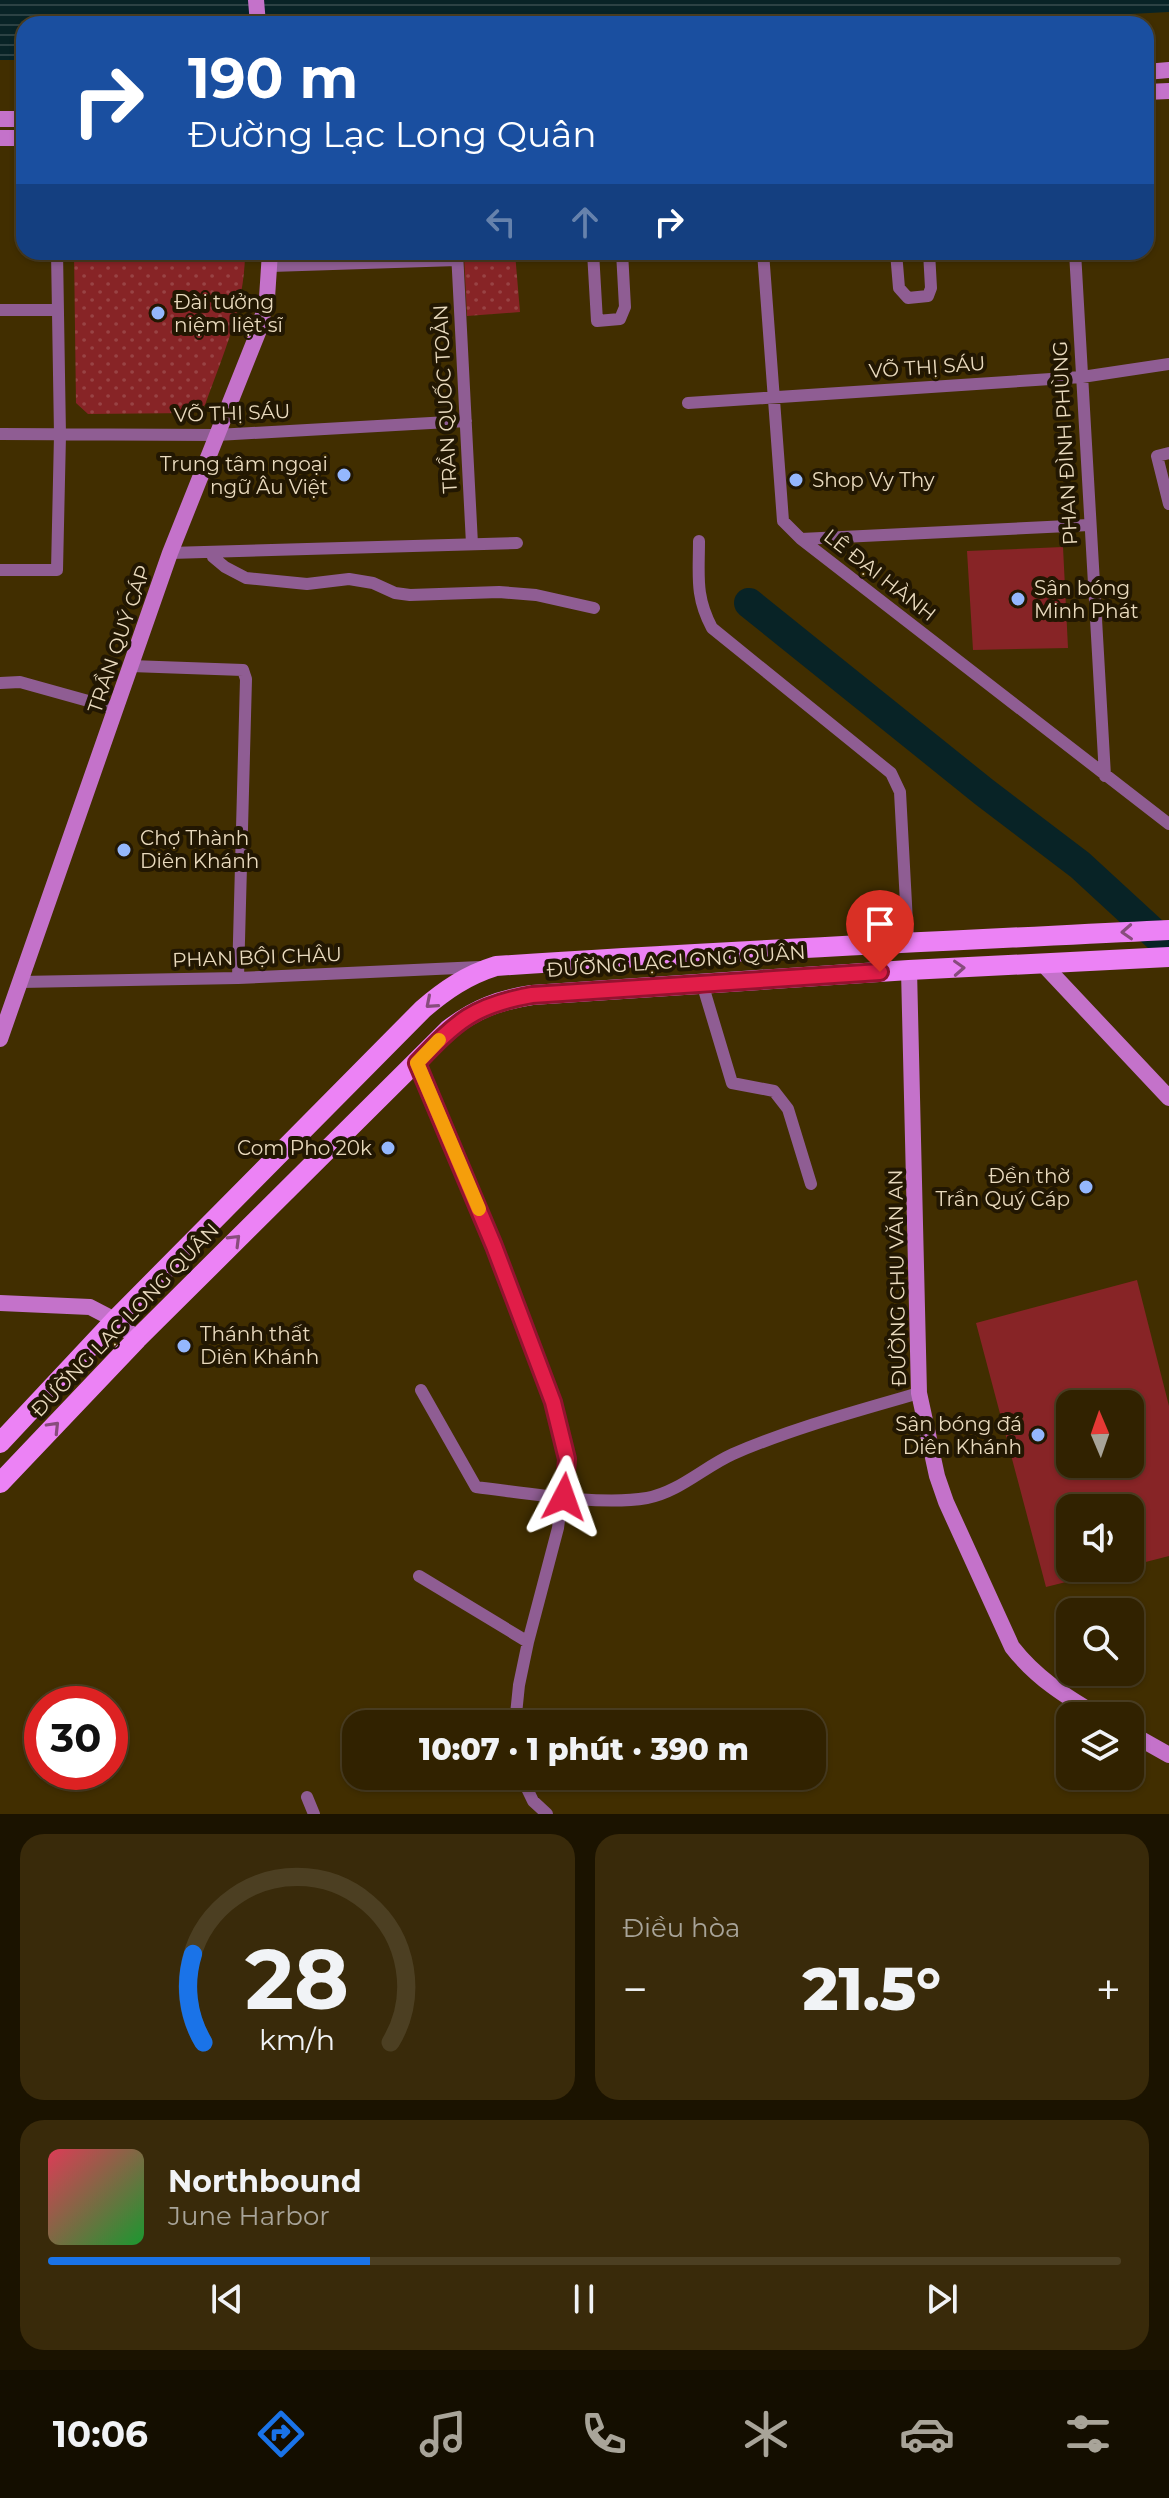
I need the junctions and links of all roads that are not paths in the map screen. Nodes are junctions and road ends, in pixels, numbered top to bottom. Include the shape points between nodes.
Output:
1 (57, 260) edge
2 (270, 260) edge
3 (457, 260) edge
4 (593, 260) edge
5 (622, 260) edge
6 (763, 260) edge
7 (897, 260) edge
8 (929, 260) edge
9 (1075, 260) edge
10 (0, 310) edge
11 (58, 310) junction
12 (1169, 364) edge
13 (1082, 377) junction
14 (772, 397) junction
15 (688, 403) dead end
16 (466, 421) junction
17 (0, 434) edge
18 (60, 435) junction
19 (217, 435) junction
20 (1169, 453) edge
21 (1169, 504) edge
22 (1089, 525) junction
23 (801, 539) junction
24 (699, 541) dead end
25 (517, 543) dead end
26 (472, 544) junction
27 (212, 552) junction
28 (170, 553) junction
29 (0, 570) edge
30 (594, 608) dead end
31 (131, 666) junction
32 (0, 683) edge
33 (117, 709) junction
34 (1105, 776) junction
35 (1169, 824) edge
36 (1169, 930) edge
37 (908, 941) junction
38 (1169, 957) edge
39 (1042, 963) junction
40 (496, 966) junction
41 (909, 970) junction
42 (238, 978) junction
43 (20, 982) junction
44 (702, 983) junction
45 (0, 1039) edge
46 (417, 1063) junction
47 (1169, 1098) edge
48 (811, 1184) dead end
49 (0, 1303) edge
50 (115, 1320) junction
51 (137, 1339) junction
52 (421, 1390) dead end
53 (919, 1393) junction
54 (0, 1443) edge
55 (0, 1483) edge
56 (564, 1497) junction
57 (419, 1576) dead end
58 (528, 1642) junction
59 (1076, 1702) edge
60 (516, 1710) edge
61 (1144, 1741) edge
62 (1169, 1755) edge
63 (528, 1790) edge
64 (307, 1797) dead end
65 (314, 1814) edge
66 (547, 1814) edge

1 - 11 street
2 - 19 street, TRẦN QUÝ CÁP via 259,330
3 - 16 street, TRẦN QUỐC TOẢN
4 - 5 street via 597,321 620,319 625,307
6 - 14 street, LÊ ĐẠI HÀNH
7 - 8 street via 899,288 908,298 928,296
9 - 13 street, PHAN ĐÌNH PHÙNG
10 - 11 street
11 - 18 street
12 - 13 street, VÕ THỊ SÁU
13 - 14 street, VÕ THỊ SÁU
13 - 22 street, PHAN ĐÌNH PHÙNG
14 - 15 street, VÕ THỊ SÁU
14 - 23 street, LÊ ĐẠI HÀNH via 781,514
16 - 19 street, VÕ THỊ SÁU
16 - 26 street, TRẦN QUỐC TOẢN
17 - 18 street, VÕ THỊ SÁU
18 - 19 street, VÕ THỊ SÁU
18 - 29 street via 57,570
19 - 28 street, TRẦN QUÝ CÁP
20 - 21 street via 1157,456
22 - 23 street
22 - 34 street, PHAN ĐÌNH PHÙNG
23 - 34 street, LÊ ĐẠI HÀNH
24 - 37 street via 701,607 712,628 891,773 900,792
25 - 26 street
26 - 27 street
27 - 28 street
27 - 30 street via 225,567 246,578 307,584 349,579 410,595 536,595
28 - 31 street, TRẦN QUÝ CÁP
31 - 33 street, TRẦN QUÝ CÁP
31 - 42 street via 243,670
32 - 33 street via 20,682
33 - 43 street, TRẦN QUÝ CÁP
34 - 35 street, LÊ ĐẠI HÀNH
36 -> 37 main road, ĐƯỜNG LẠC LONG QUÂN
37 - 40 main road, ĐƯỜNG LẠC LONG QUÂN
38 - 39 main road, ĐƯỜNG LẠC LONG QUÂN
41 -> 39 main road, ĐƯỜNG LẠC LONG QUÂN
39 - 47 street
40 - 42 street, PHAN BỘI CHÂU
40 -> 50 main road, ĐƯỜNG LẠC LONG QUÂN via 454,985 423,1009
41 - 44 main road, ĐƯỜNG LẠC LONG QUÂN
41 - 53 street, ĐƯỜNG CHU VĂN AN
42 - 43 street, PHAN BỘI CHÂU
43 - 45 street, TRẦN QUÝ CÁP
44 - 46 main road, ĐƯỜNG LẠC LONG QUÂN via 507,999 464,1018
44 - 48 street via 732,1083 774,1091 788,1109
51 -> 46 main road, ĐƯỜNG LẠC LONG QUÂN
46 - 56 street via 557,1414 567,1459
49 - 50 street via 90,1307
50 - 51 street
50 - 54 main road, ĐƯỜNG LẠC LONG QUÂN
55 -> 51 main road, ĐƯỜNG LẠC LONG QUÂN
52 - 56 street via 476,1487
53 - 56 street via 759,1444 647,1498
53 - 59 street, ĐƯỜNG CHU VĂN AN via 946,1502 1012,1647 1051,1687
56 - 58 street
57 - 58 street
58 - 60 street
61 - 62 street
63 - 66 street
64 - 65 street

